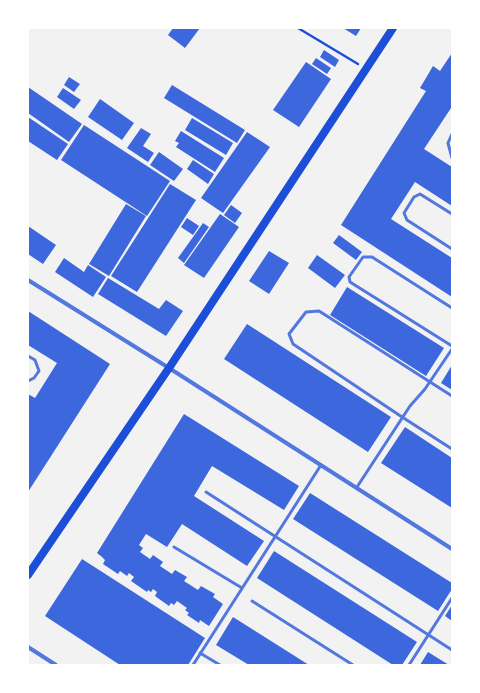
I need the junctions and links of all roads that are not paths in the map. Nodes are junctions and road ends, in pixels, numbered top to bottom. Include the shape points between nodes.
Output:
1 (393, 28) edge
2 (452, 134) edge
3 (452, 158) edge
4 (452, 214) edge
5 (452, 249) edge
6 (28, 280) edge
7 (452, 308) edge
8 (452, 347) edge
9 (28, 356) edge
10 (169, 368) junction
11 (28, 381) edge
12 (429, 382) junction
13 (452, 396) edge
14 (402, 417) junction
15 (452, 449) edge
16 (320, 465) junction
17 (357, 487) junction
18 (206, 492) dead end
19 (276, 536) junction
20 (174, 547) dead end
21 (452, 549) edge
22 (28, 575) edge
23 (242, 588) junction
24 (452, 598) edge
25 (252, 601) dead end
26 (428, 635) junction
27 (28, 647) edge
28 (452, 650) edge
29 (200, 653) junction
30 (56, 665) edge
31 (192, 665) edge
32 (220, 665) edge
33 (354, 665) edge
34 (409, 665) edge

1 - 10 main road
2 - 3 lane via 448,143
4 - 5 lane via 420,194 414,197 404,213 407,220
6 - 10 street
7 - 8 lane via 372,257 363,257 349,277 350,282
8 - 12 lane
9 - 11 lane via 35,360 39,371
10 - 16 street
10 - 22 main road
12 - 13 lane
12 - 14 lane
12 - 14 lane via 319,311 306,312 289,334 293,344
14 - 15 lane
14 - 17 lane
16 - 17 street
16 - 19 lane
17 - 21 street
18 - 19 lane
19 - 23 lane
19 - 26 lane
20 - 23 lane
23 - 29 lane
24 - 26 lane
25 - 33 lane
26 - 28 lane
26 - 34 lane
27 - 30 street
29 - 31 lane
29 - 32 lane

